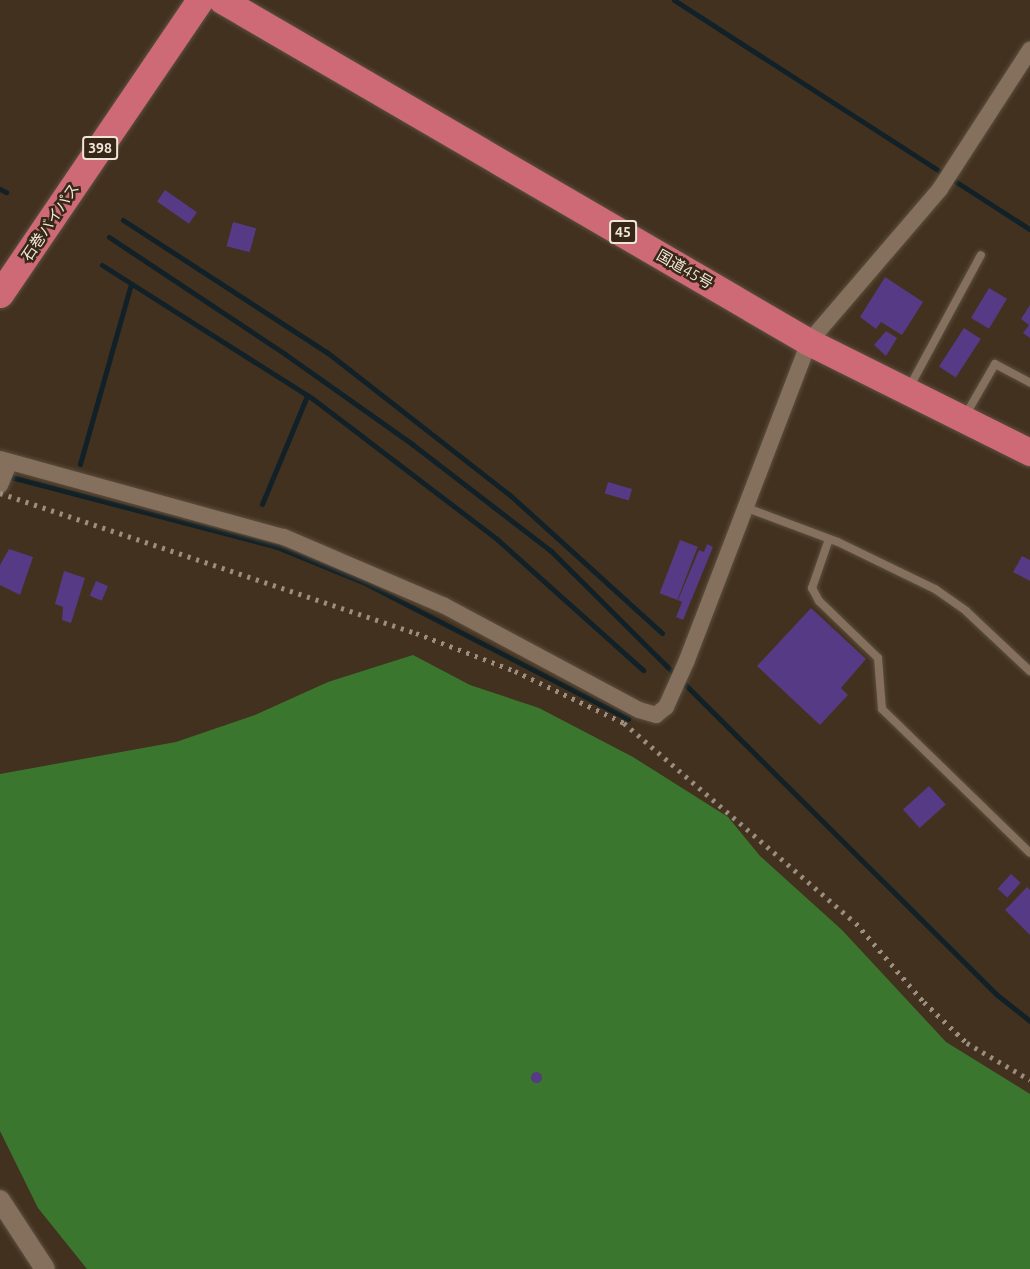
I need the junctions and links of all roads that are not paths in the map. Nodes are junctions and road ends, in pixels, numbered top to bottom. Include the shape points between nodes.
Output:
1 (200, 0) edge
2 (222, 0) edge
3 (1030, 50) edge
4 (981, 255) dead end
5 (0, 294) edge
6 (810, 342) junction
7 (1030, 383) edge
8 (906, 393) junction
9 (963, 422) junction
10 (1030, 452) edge
11 (5, 461) edge
12 (0, 485) edge
13 (747, 508) junction
14 (829, 539) junction
15 (1030, 671) edge
16 (1030, 853) edge
17 (0, 1200) edge
18 (45, 1269) edge

1 - 5 highway, 石巻バイパス / 398
2 - 6 highway, 国道45号 / 45
3 - 6 street via 947,176
4 - 8 lane
6 - 8 highway, 国道45号 / 45
6 - 13 street
7 - 9 lane via 995,364
8 - 9 highway, 国道45号 / 45
9 - 10 highway, 国道45号 / 45
11 - 12 street
11 - 13 street via 272,534 332,556 443,605 639,710 656,715 666,707 673,693
13 - 14 lane
14 - 15 lane via 935,589 966,611
14 - 16 lane via 812,588 819,601 878,658 882,709
17 - 18 street

